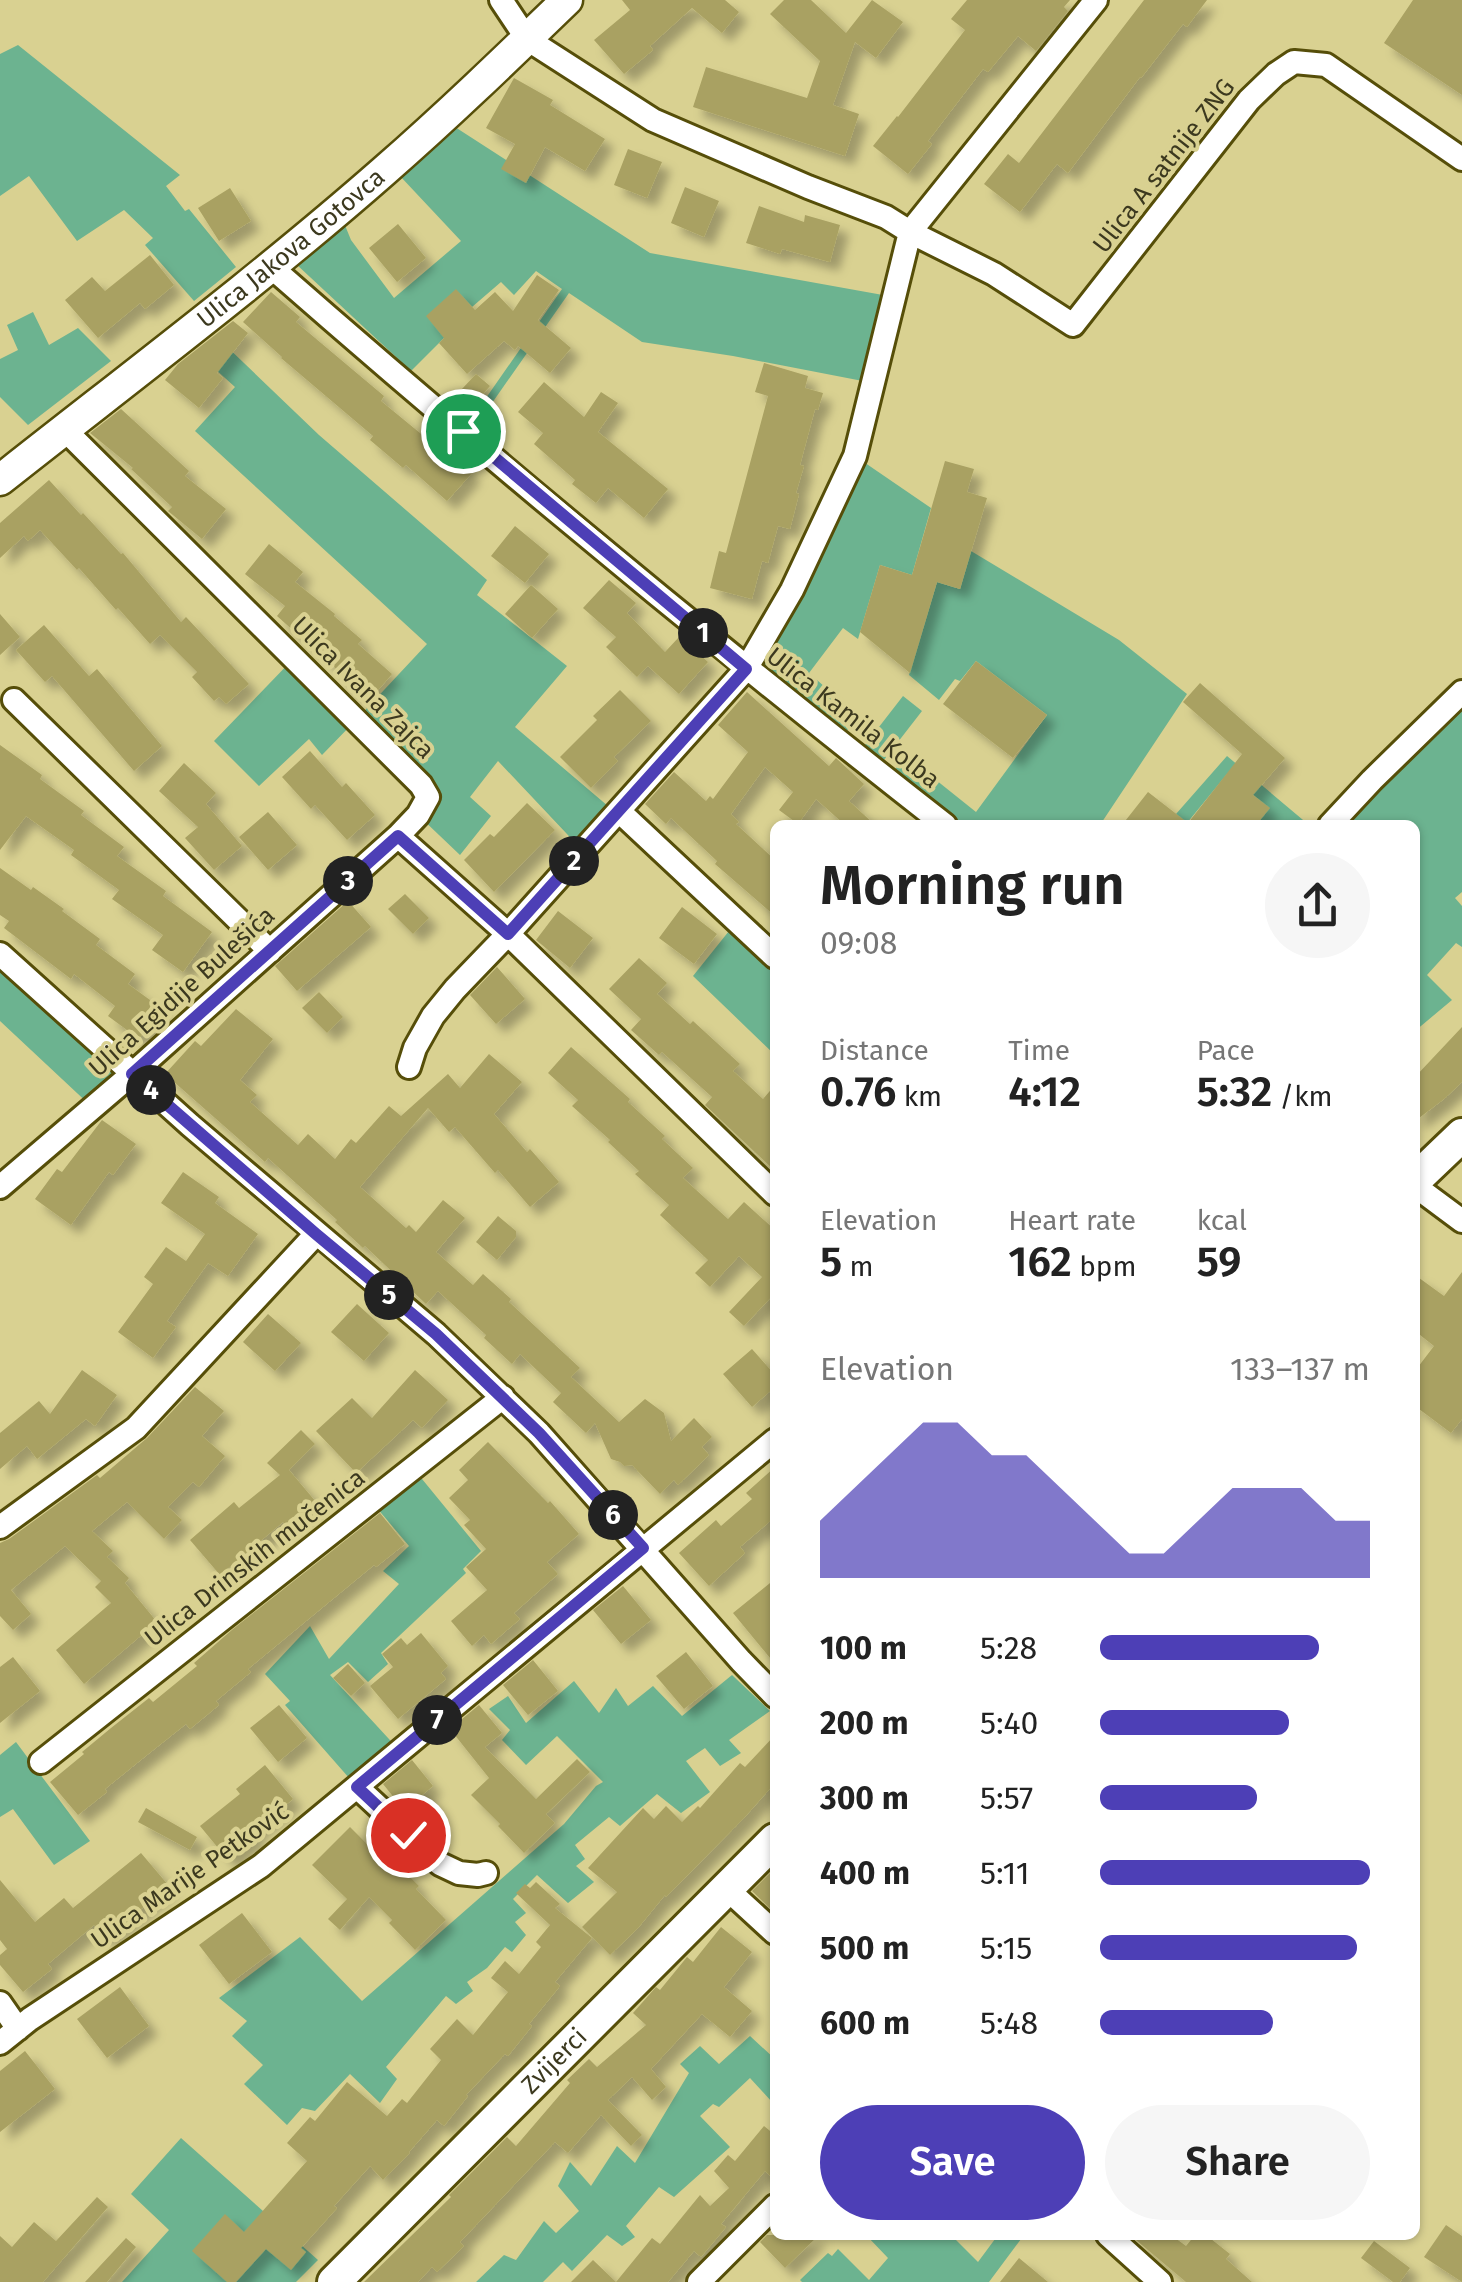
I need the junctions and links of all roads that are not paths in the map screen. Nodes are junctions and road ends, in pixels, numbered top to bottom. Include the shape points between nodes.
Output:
1 (500, 0) edge
2 (567, 0) edge
3 (1096, 0) edge
4 (527, 39) junction
5 (1462, 159) edge
6 (910, 232) junction
7 (270, 266) junction
8 (64, 429) junction
9 (0, 480) edge
10 (746, 669) junction
11 (1462, 692) edge
12 (14, 700) dead end
13 (619, 811) junction
14 (939, 820) edge
15 (1335, 820) edge
16 (398, 836) junction
17 (508, 934) junction
18 (270, 951) junction
19 (770, 952) edge
20 (0, 954) edge
21 (409, 1068) dead end
22 (132, 1074) junction
23 (1462, 1135) edge
24 (1420, 1178) edge
25 (0, 1187) edge
26 (1420, 1187) edge
27 (770, 1189) edge
28 (1462, 1220) edge
29 (316, 1234) junction
30 (503, 1398) junction
31 (770, 1444) edge
32 (0, 1527) edge
33 (643, 1548) junction
34 (770, 1691) edge
35 (41, 1762) dead end
36 (357, 1787) junction
37 (770, 1845) edge
38 (486, 1873) dead end
39 (726, 1888) junction
40 (770, 1929) edge
41 (0, 2003) edge
42 (9, 2036) edge
43 (770, 2211) edge
44 (1114, 2240) edge
45 (334, 2282) edge
46 (699, 2282) edge
47 (1160, 2282) edge

1 - 4 street
2 - 4 street, Ulica Jakova Gotovca
3 - 6 street
4 - 6 street via 653,120
4 - 7 street, Ulica Jakova Gotovca
5 - 6 street, Ulica A satnije ZNG via 1326,65 1294,62 1248,100 1074,325
6 - 10 street via 855,456
7 - 8 street, Ulica Jakova Gotovca
7 - 10 street, Ulica Kamila Kolba
8 - 9 street, Ulica Jakova Gotovca
8 - 16 street, Ulica Ivana Zajca via 421,785 428,797
10 - 13 street
10 - 14 street, Ulica Kamila Kolba
11 - 15 street
12 - 18 street
13 - 17 street
13 - 19 street
16 - 17 street
16 - 18 street, Ulica Egidije Bulešića
17 - 21 street via 434,1016
17 - 27 street
18 - 22 street, Ulica Egidije Bulešića
20 - 22 street
22 - 25 street, Ulica Egidije Bulešića
22 - 29 street
23 - 24 main road
26 - 28 street
29 - 30 street
29 - 32 street via 136,1428
30 - 33 street
30 - 35 street, Ulica Drinskih mučenica
31 - 33 street, Ulica Marije Petković
33 - 34 street
33 - 36 street, Ulica Marije Petković
36 - 38 street via 440,1864 459,1873
36 - 42 street, Ulica Marije Petković via 261,1866
37 - 39 main road, Zvijerci
39 - 40 street
39 - 45 main road, Zvijerci
41 - 42 street
43 - 46 street
44 - 47 street

